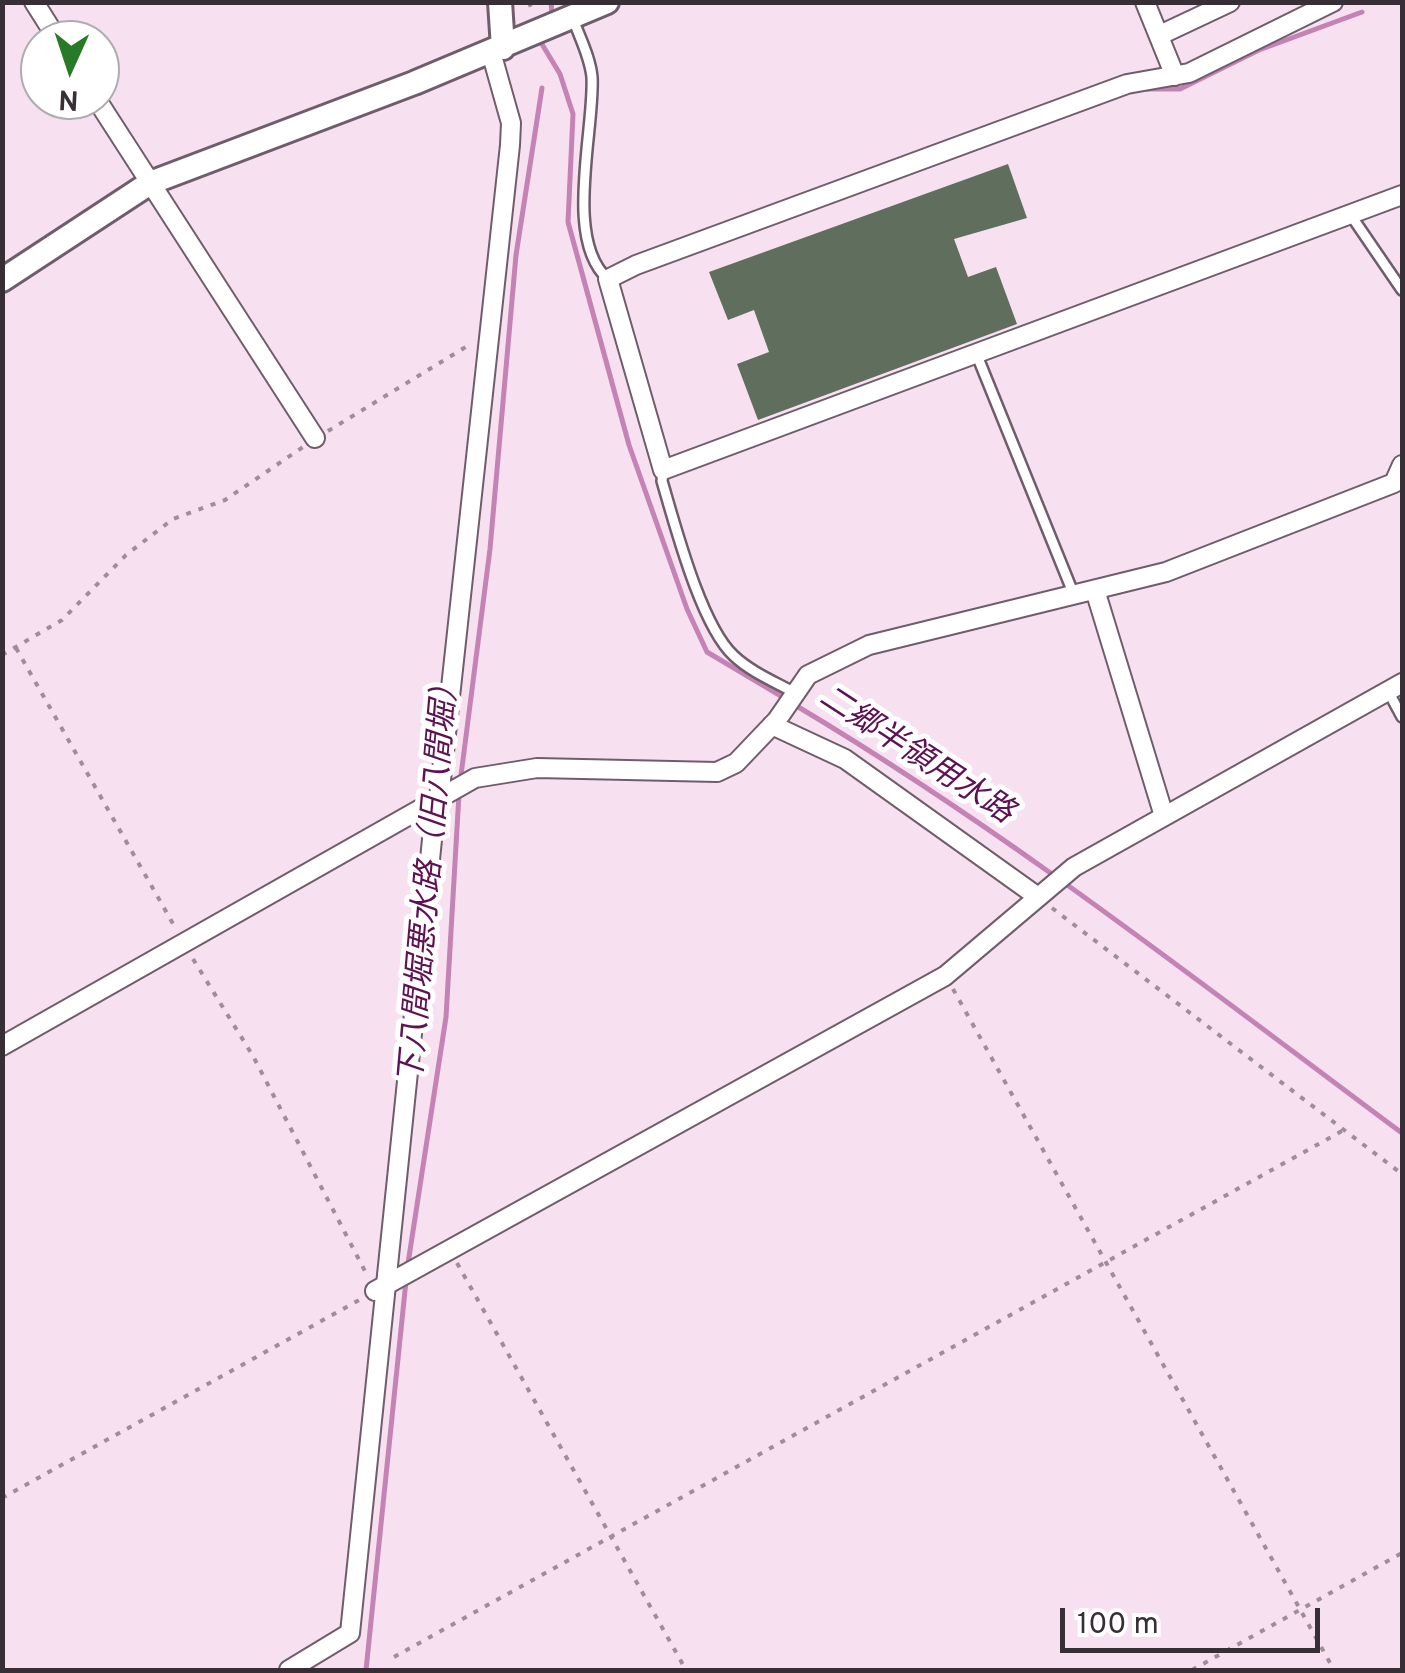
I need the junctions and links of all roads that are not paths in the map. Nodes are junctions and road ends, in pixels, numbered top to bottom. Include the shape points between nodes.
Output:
1 (500, 2) edge
2 (607, 2) edge
3 (1145, 2) edge
4 (1230, 2) edge
5 (1334, 2) edge
6 (566, 22) junction
7 (1160, 35) junction
8 (505, 47) junction
9 (1176, 76) junction
10 (109, 120) edge
11 (150, 183) junction
12 (1402, 195) edge
13 (1350, 214) junction
14 (608, 279) junction
15 (2, 280) edge
16 (1402, 290) edge
17 (976, 353) junction
18 (315, 438) road end
19 (1402, 466) edge
20 (663, 470) junction
21 (1095, 590) junction
22 (1074, 595) junction
23 (1395, 687) edge
24 (795, 692) junction
25 (1402, 717) edge
26 (775, 723) junction
27 (441, 797) junction
28 (1164, 816) junction
29 (1038, 897) junction
30 (2, 1046) edge
31 (382, 1286) junction
32 (289, 1670) edge

1 - 8 street
2 - 6 street
3 - 7 street
4 - 7 street
5 - 9 street
6 - 8 street
6 - 14 lane via 592,78 584,215 599,272
7 - 9 street
8 - 11 street
8 - 27 street via 511,123
9 - 14 street via 1127,84
10 - 11 street
11 - 15 street
11 - 18 street
12 - 13 street
13 - 16 lane
13 - 17 street
14 - 20 street
17 - 20 street
17 - 22 lane
19 - 21 street via 1394,483 1166,572
20 - 24 lane via 684,554 725,647
21 - 22 street
21 - 28 street
22 - 24 street via 891,636 808,675
23 - 25 lane
23 - 28 street
24 - 26 street
26 - 27 street via 736,763 717,772 537,768 476,778
26 - 29 street via 845,759
27 - 30 street
27 - 31 street
28 - 29 street via 1074,867
29 - 31 street via 946,976
31 - 32 street via 350,1632

